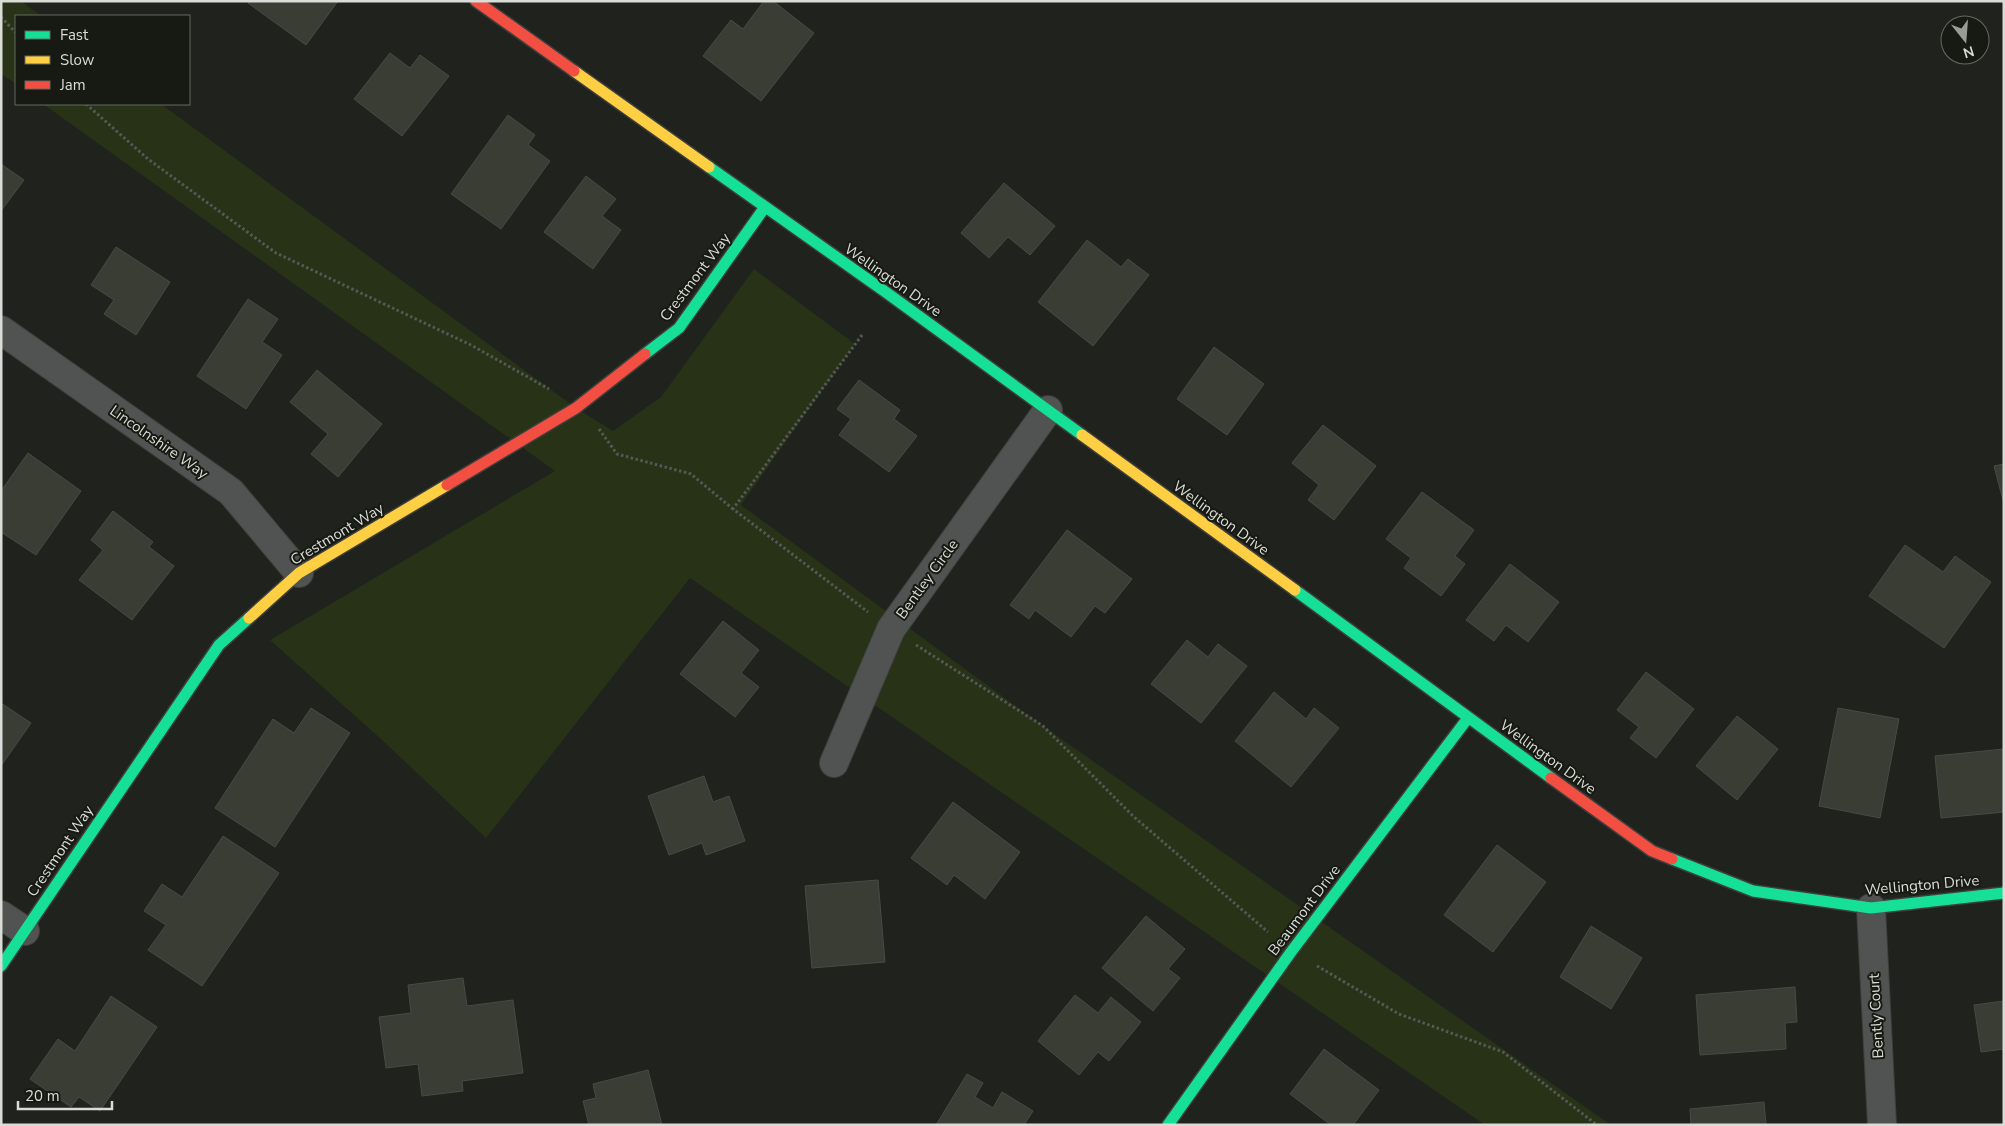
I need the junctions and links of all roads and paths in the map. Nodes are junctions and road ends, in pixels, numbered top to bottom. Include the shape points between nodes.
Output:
1 (476, 1) edge
2 (1, 17) edge
3 (15, 32) edge
4 (87, 105) edge
5 (765, 207) junction
6 (1, 330) edge
7 (862, 335) dead end
8 (555, 392) dead end
9 (1048, 410) junction
10 (595, 424) dead end
11 (732, 509) junction
12 (298, 573) junction
13 (871, 614) dead end
14 (913, 643) dead end
15 (1468, 718) junction
16 (834, 763) dead end
17 (2004, 893) edge
18 (1871, 908) junction
19 (1, 915) edge
20 (24, 931) junction
21 (1273, 936) dead end
22 (1311, 963) dead end
23 (1, 966) edge
24 (1168, 1125) edge
25 (1597, 1125) edge
26 (1882, 1125) edge

1 - 5 street, Wellington Drive
2 - 3 path
4 - 8 path via 148,159 276,252 471,345
5 - 9 street, Wellington Drive
5 - 12 street, Crestmont Way via 679,328 576,408
6 - 12 street, Lincolnshire Way via 231,492
7 - 11 path
9 - 15 street, Wellington Drive
9 - 16 street, Bentley Circle via 891,629
10 - 11 path via 617,454 691,474
11 - 13 path
12 - 20 street, Crestmont Way via 219,645
14 - 21 path via 1043,726 1134,817
15 - 18 street, Wellington Drive via 1652,852 1753,891
15 - 24 street, Beaumont Drive via 1291,952
17 - 18 street, Wellington Drive
18 - 26 street, Bently Court
19 - 20 street
20 - 23 street, Crestmont Way
22 - 25 path via 1399,1014 1503,1052

